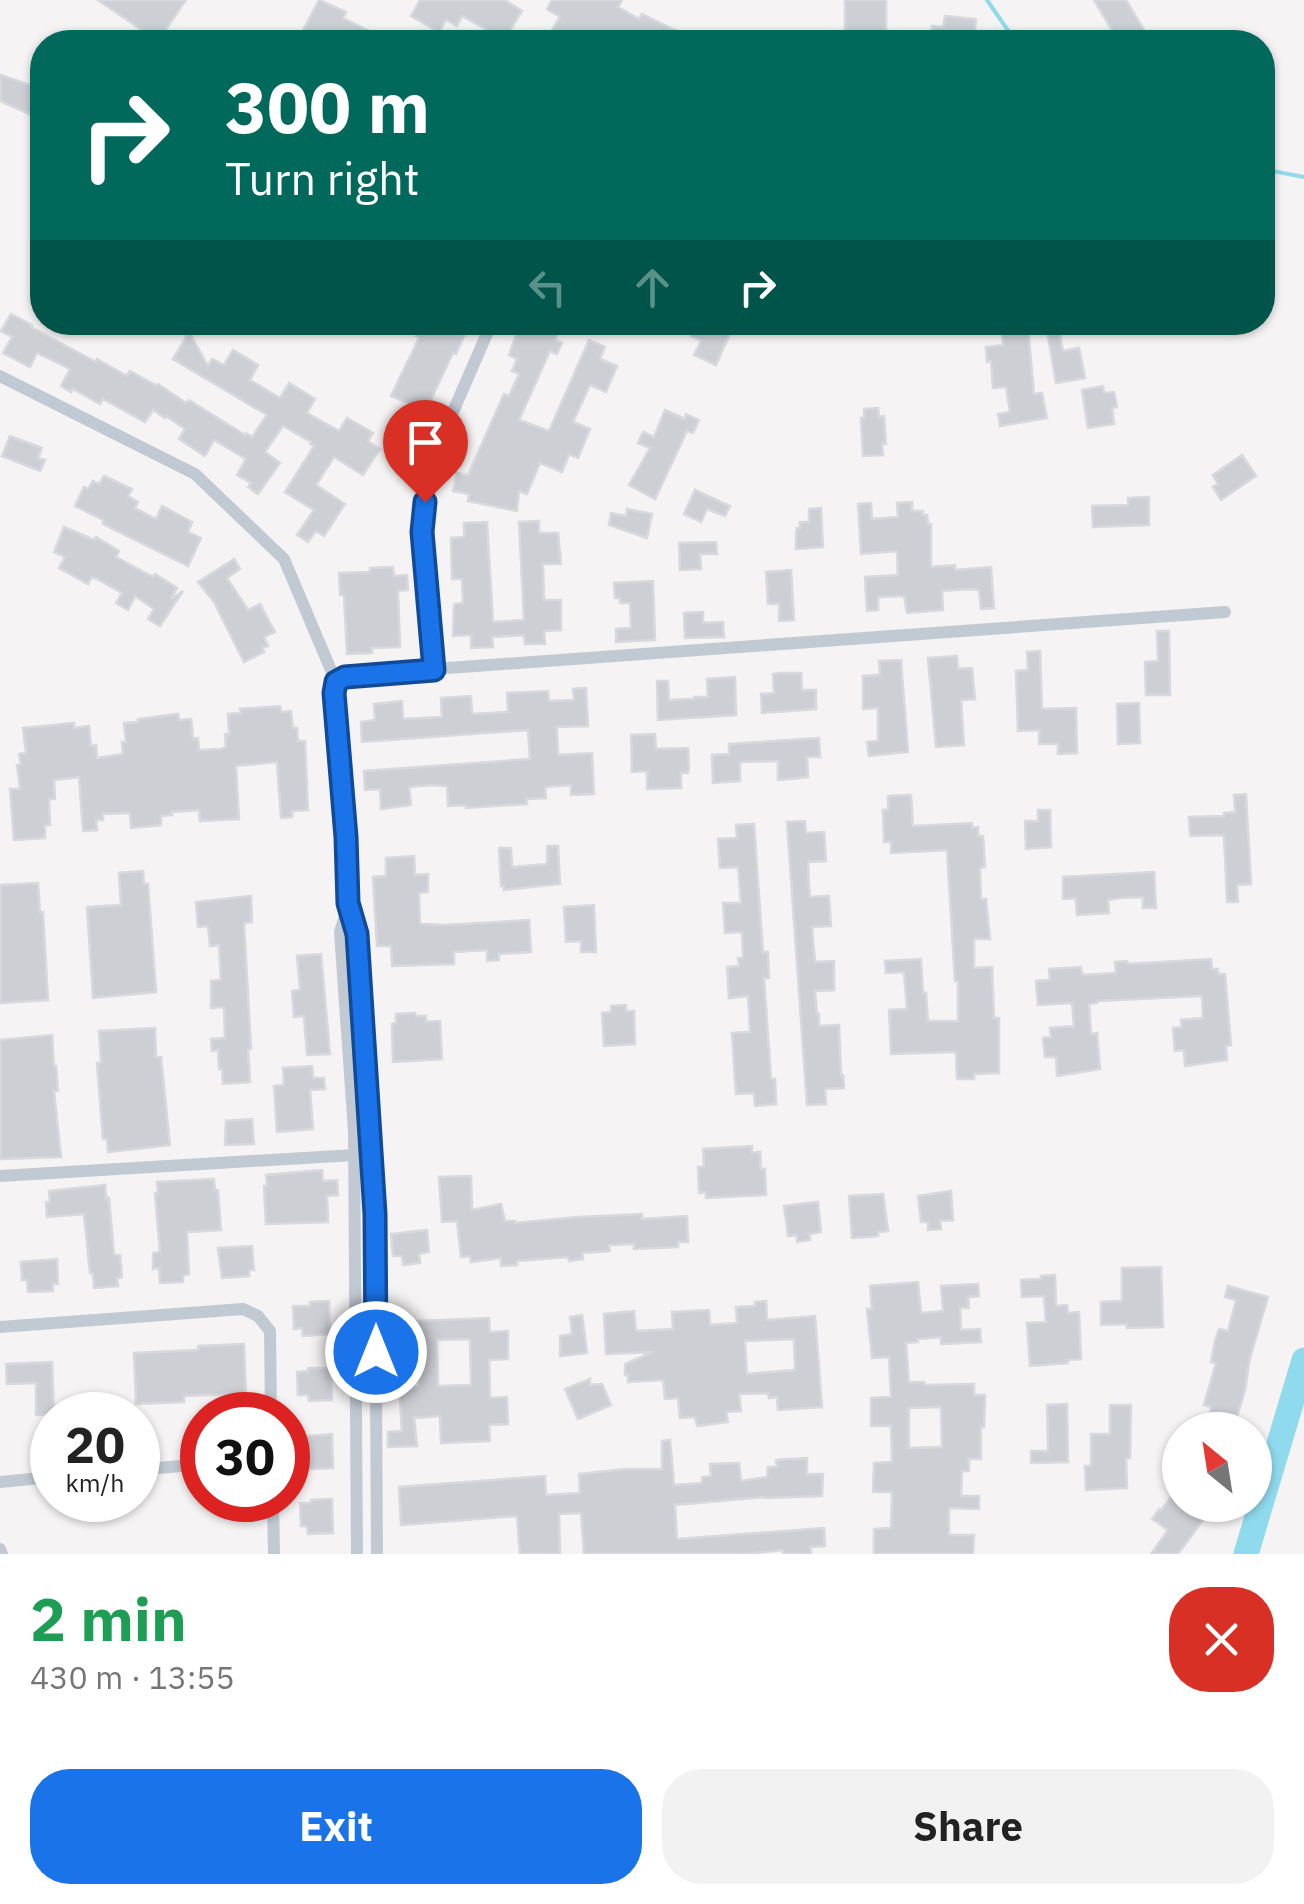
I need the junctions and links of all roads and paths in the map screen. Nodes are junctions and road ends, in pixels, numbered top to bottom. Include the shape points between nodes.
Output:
1 (486, 335) edge
2 (0, 376) edge
3 (1225, 612) dead end
4 (434, 670) junction
5 (336, 682) junction
6 (348, 903) junction
7 (354, 1155) junction
8 (0, 1176) edge
9 (0, 1327) edge
10 (271, 1392) edge
11 (30, 1480) edge
12 (0, 1482) edge
13 (273, 1522) edge
14 (274, 1554) edge
15 (356, 1554) edge
16 (377, 1554) edge

1 - 4 street via 427,472 422,532
2 - 5 street via 195,474 284,558
3 - 4 street
4 - 5 street
5 - 6 street
6 - 7 street via 340,932
6 - 16 street via 357,934 375,1214
7 - 8 street
7 - 15 street
9 - 10 street via 242,1309 270,1331
11 - 12 street
13 - 14 street

